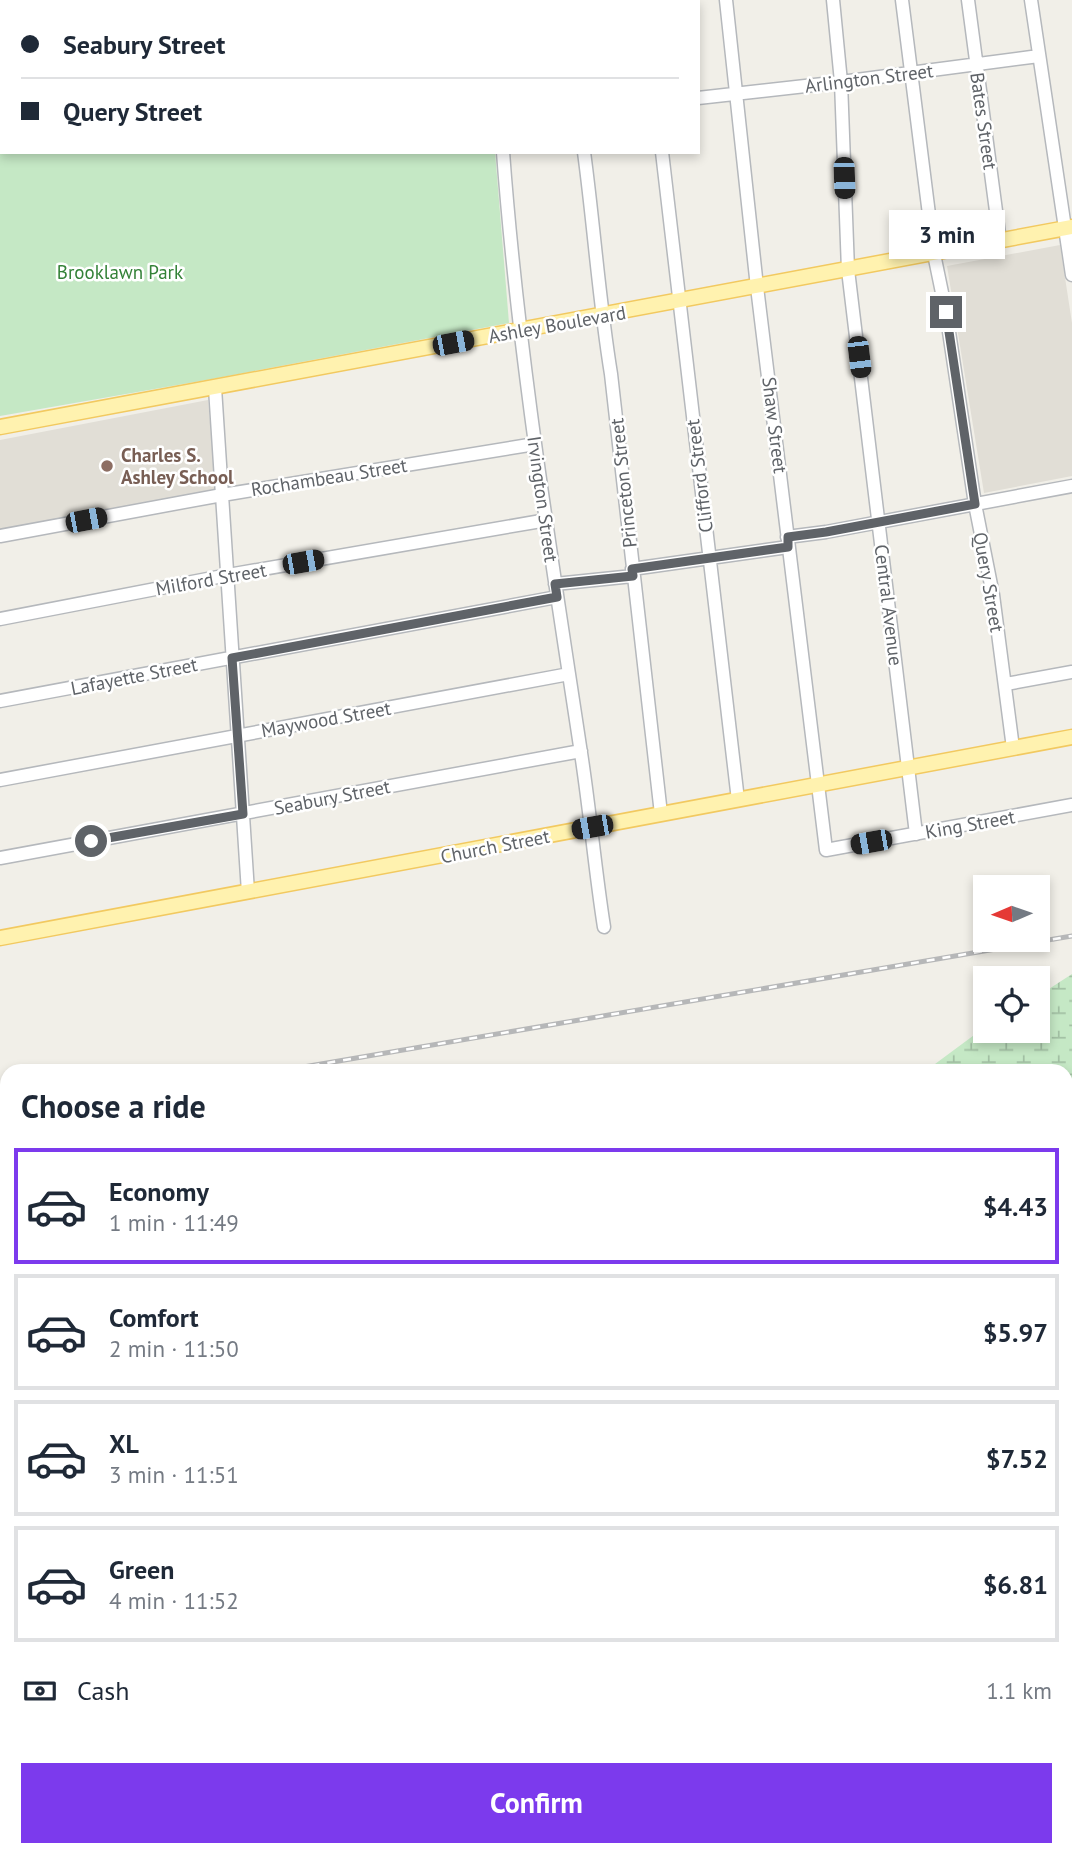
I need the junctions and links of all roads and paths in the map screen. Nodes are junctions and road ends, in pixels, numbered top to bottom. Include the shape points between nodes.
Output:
1 (726, 0) edge
2 (833, 0) edge
3 (902, 0) edge
4 (968, 0) edge
5 (1031, 0) edge
6 (1039, 56) junction
7 (976, 64) junction
8 (912, 73) junction
9 (841, 82) junction
10 (736, 93) junction
11 (700, 98) edge
12 (503, 154) edge
13 (584, 154) edge
14 (662, 154) edge
15 (1069, 228) edge
16 (1000, 241) junction
17 (934, 254) junction
18 (848, 270) junction
19 (1072, 275) edge
20 (757, 287) junction
21 (678, 302) junction
22 (601, 316) junction
23 (520, 330) junction
24 (215, 388) junction
25 (0, 427) edge
26 (535, 444) junction
27 (1072, 486) edge
28 (222, 495) junction
29 (975, 504) junction
30 (547, 520) junction
31 (878, 521) junction
32 (0, 536) edge
33 (788, 542) junction
34 (709, 559) junction
35 (633, 573) junction
36 (228, 575) junction
37 (556, 591) junction
38 (0, 619) edge
39 (232, 658) junction
40 (1072, 672) edge
41 (569, 674) junction
42 (1006, 684) junction
43 (0, 701) edge
44 (238, 736) junction
45 (1072, 737) edge
46 (1013, 748) junction
47 (581, 751) junction
48 (908, 768) junction
49 (0, 780) edge
50 (818, 786) junction
51 (738, 800) junction
52 (1072, 806) edge
53 (243, 814) junction
54 (661, 814) junction
55 (592, 827) junction
56 (916, 834) junction
57 (826, 850) joint
58 (0, 859) edge
59 (248, 892) junction
60 (604, 927) dead end
61 (0, 938) edge

1 - 10 street, Shaw Street
2 - 9 street, Central Avenue
3 - 8 street, Query Street
4 - 7 street, Bates Street
5 - 6 street
6 - 7 street, Arlington Street
6 - 15 street
7 - 8 street, Arlington Street
7 - 16 street, Bates Street
8 - 9 street, Arlington Street
8 - 17 street, Query Street
9 - 10 street, Arlington Street
9 - 18 street, Central Avenue
10 - 11 street, Arlington Street
10 - 20 street, Shaw Street
12 - 23 street, Irvington Street
13 - 22 street, Princeton Street
14 - 21 street, Clifford Street
15 - 16 main road, Ashley Boulevard
15 - 19 street
16 - 17 main road, Ashley Boulevard
17 - 18 main road, Ashley Boulevard
17 - 29 street, Query Street
18 - 20 main road, Ashley Boulevard
18 - 31 street, Central Avenue
20 - 21 main road, Ashley Boulevard
20 - 33 street, Shaw Street
21 - 22 main road, Ashley Boulevard
21 - 34 street, Clifford Street
22 - 23 main road, Ashley Boulevard
22 - 35 street, Princeton Street
23 - 24 main road, Ashley Boulevard
23 - 26 street, Irvington Street
24 - 25 main road, Ashley Boulevard
24 - 28 street
26 - 28 street, Rochambeau Street
26 - 30 street, Irvington Street
27 - 29 street, Lafayette Street
28 - 32 street, Rochambeau Street
28 - 36 street
29 - 31 street, Lafayette Street
29 - 42 street, Query Street
30 - 36 street, Milford Street
30 - 37 street, Irvington Street
31 - 33 street, Lafayette Street
31 - 48 street, Central Avenue
33 - 34 street, Lafayette Street
33 - 50 street, Shaw Street
34 - 35 street, Lafayette Street
34 - 51 street, Clifford Street
35 - 37 street, Lafayette Street
35 - 54 street, Princeton Street
36 - 38 street, Milford Street
36 - 39 street
37 - 39 street, Lafayette Street
37 - 41 street, Irvington Street
39 - 43 street, Lafayette Street
39 - 44 street
40 - 42 street
41 - 44 street, Maywood Street
41 - 47 street, Irvington Street
42 - 46 street, Query Street
44 - 49 street, Maywood Street
44 - 53 street
45 - 46 main road, Church Street
46 - 48 main road, Church Street
47 - 53 street, Seabury Street
47 - 55 street, Irvington Street
48 - 50 main road, Church Street
48 - 56 street, Central Avenue
50 - 51 main road, Church Street
50 - 57 street, Shaw Street
51 - 54 main road, Church Street
52 - 56 street, King Street
53 - 58 street, Seabury Street
53 - 59 street
54 - 55 main road, Church Street
55 - 59 main road, Church Street
55 - 60 street, Irvington Street
56 - 57 street, King Street
59 - 61 main road, Church Street

